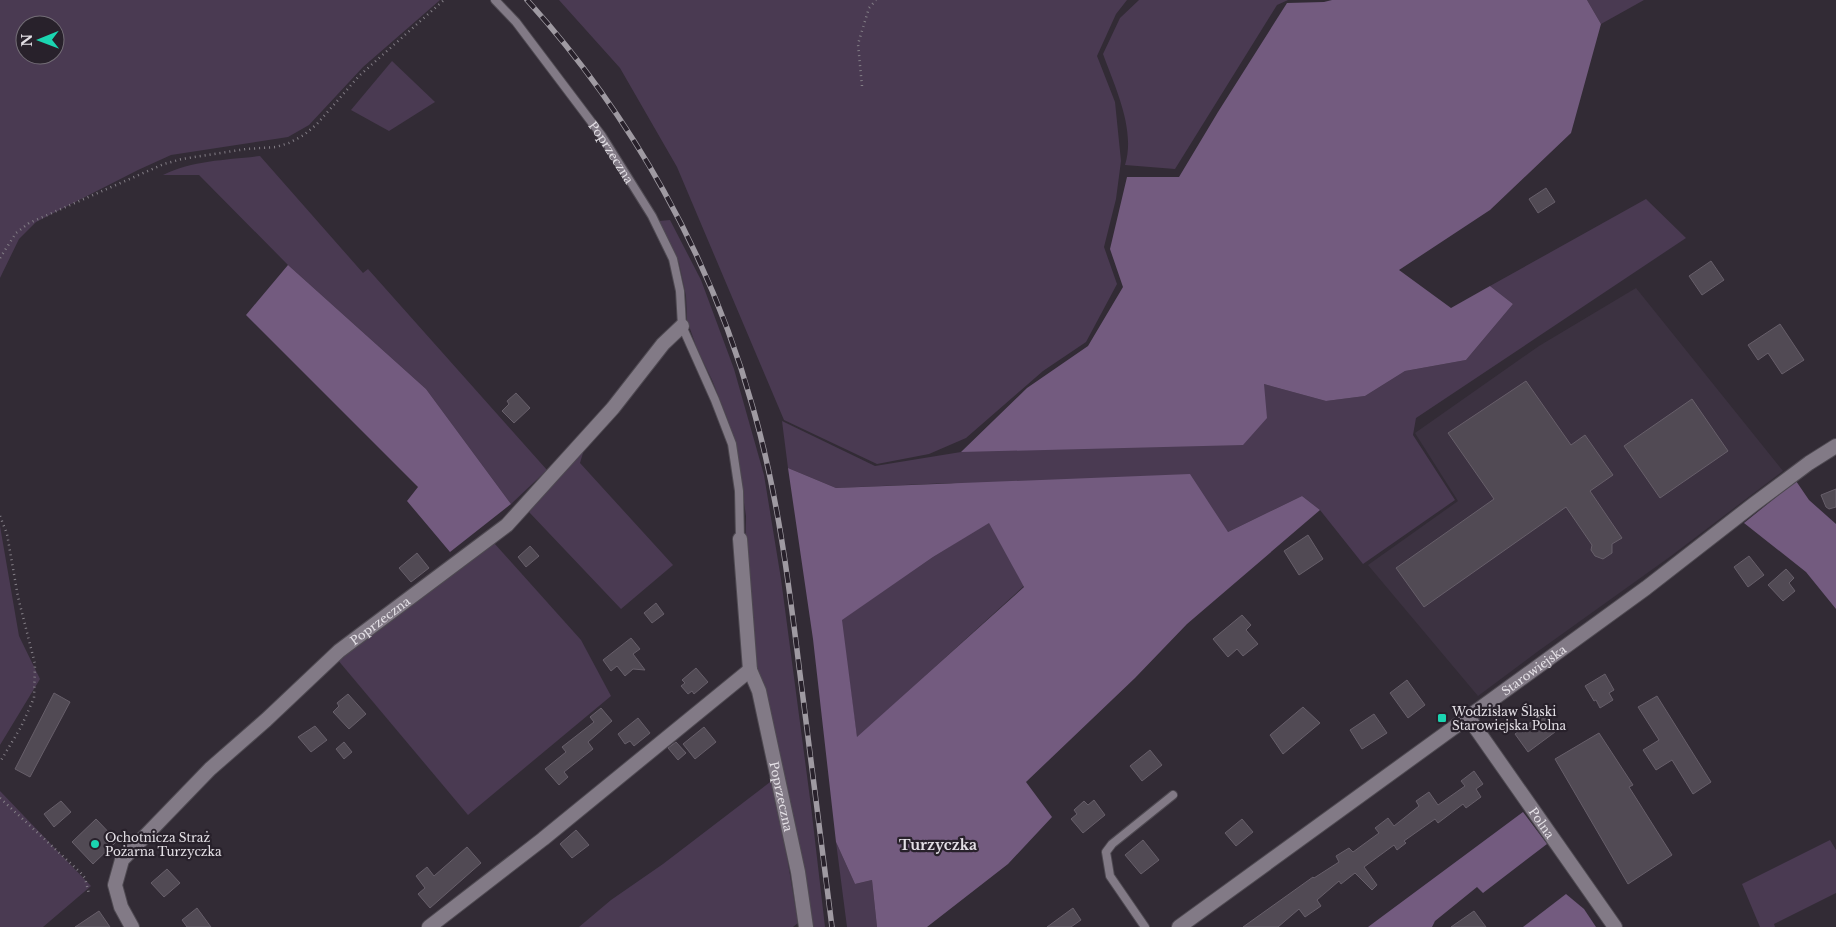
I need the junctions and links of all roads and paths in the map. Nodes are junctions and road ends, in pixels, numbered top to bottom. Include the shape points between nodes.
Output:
1 (444, 0) edge
2 (495, 0) edge
3 (876, 0) edge
4 (862, 86) dead end
5 (0, 258) edge
6 (682, 326) junction
7 (1836, 446) edge
8 (0, 516) edge
9 (740, 539) joint
10 (750, 670) junction
11 (1468, 717) junction
12 (0, 762) edge
13 (1173, 795) dead end
14 (0, 798) edge
15 (89, 894) dead end
16 (132, 927) edge
17 (429, 927) edge
18 (806, 927) edge
19 (1145, 927) edge
20 (1180, 927) edge
21 (1616, 927) edge

1 - 5 path via 359,76 304,135 276,147 246,149 164,164 29,223 16,233
2 - 6 lane, Poprzeczna via 516,22 602,136 652,216 673,259 680,291
3 - 4 path via 869,8 858,44
6 - 9 lane, Poprzeczna via 732,444 740,491
6 - 16 street, Poprzeczna via 507,525 339,651 210,769 122,860 115,885 121,907
7 - 11 street, Starowiejska
8 - 12 path via 7,534 18,597 35,664 34,698
9 - 10 street, Poprzeczna
10 - 17 street
10 - 18 street, Poprzeczna via 759,691 798,872
11 - 20 street, Starowiejska
11 - 21 street, Polna
13 - 19 lane via 1106,852 1110,876
14 - 15 path via 80,872

